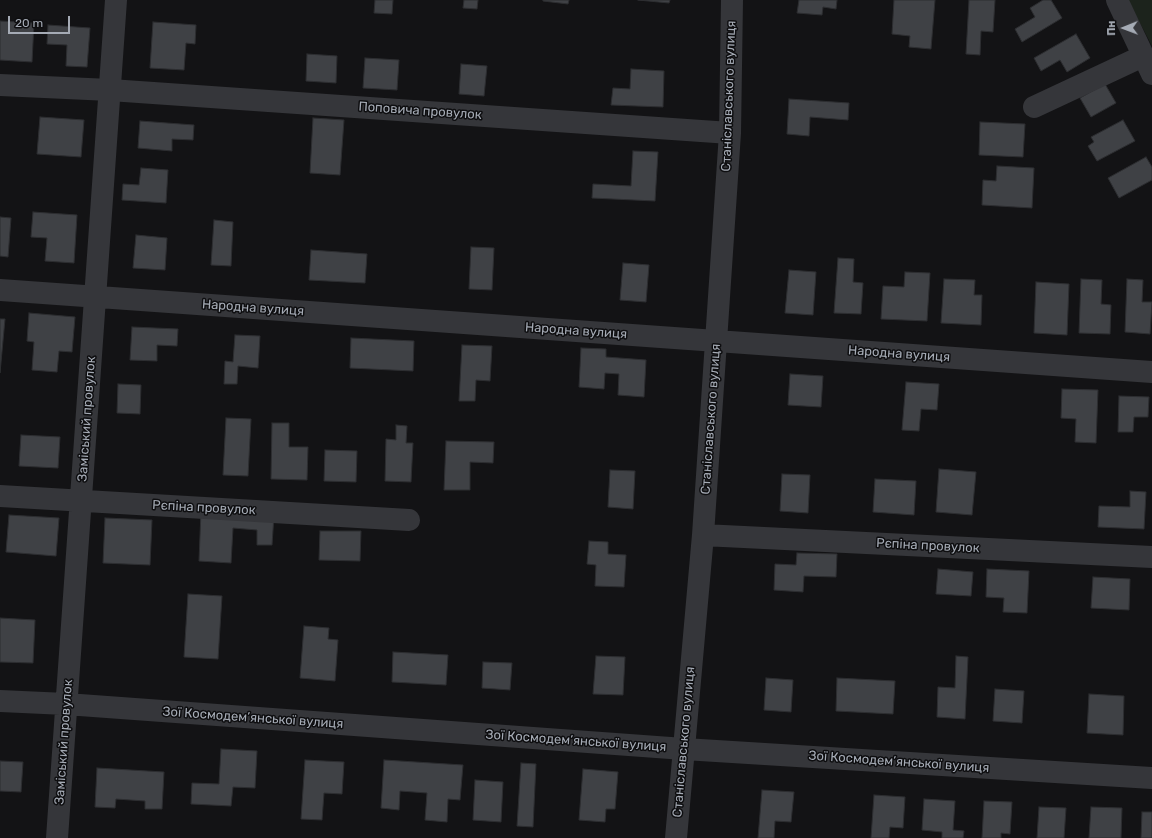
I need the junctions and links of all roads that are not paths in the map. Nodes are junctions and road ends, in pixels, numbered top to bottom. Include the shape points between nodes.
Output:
1 (116, 0) edge
2 (732, 0) edge
3 (1117, 0) edge
4 (1148, 65) edge
5 (0, 85) edge
6 (110, 90) junction
7 (1034, 107) dead end
8 (730, 133) junction
9 (0, 290) edge
10 (96, 297) junction
11 (716, 340) junction
12 (1152, 372) edge
13 (0, 496) edge
14 (81, 500) junction
15 (409, 520) dead end
16 (703, 535) junction
17 (1152, 557) edge
18 (0, 701) edge
19 (66, 704) junction
20 (684, 749) junction
21 (1152, 778) edge
22 (57, 838) edge
23 (676, 838) edge

1 - 6 street, Заміський провулок
2 - 8 street, Станіславського вулиця
3 - 4 street
4 - 7 street
5 - 6 street, Поповича провулок
6 - 8 street, Поповича провулок
6 - 10 street, Заміський провулок
8 - 11 street, Станіславського вулиця
9 - 10 street, Народна вулиця
10 - 11 street, Народна вулиця
10 - 14 street, Заміський провулок
11 - 12 street, Народна вулиця
11 - 16 street, Станіславського вулиця
13 - 14 street, Рєпіна провулок
14 - 15 street, Рєпіна провулок
14 - 19 street, Заміський провулок
16 - 17 street, Рєпіна провулок
16 - 20 street, Станіславського вулиця
18 - 19 street, Зої Космодем’янської вулиця
19 - 20 street, Зої Космодем’янської вулиця
19 - 22 street, Заміський провулок
20 - 21 street, Зої Космодем’янської вулиця
20 - 23 street, Станіславського вулиця

